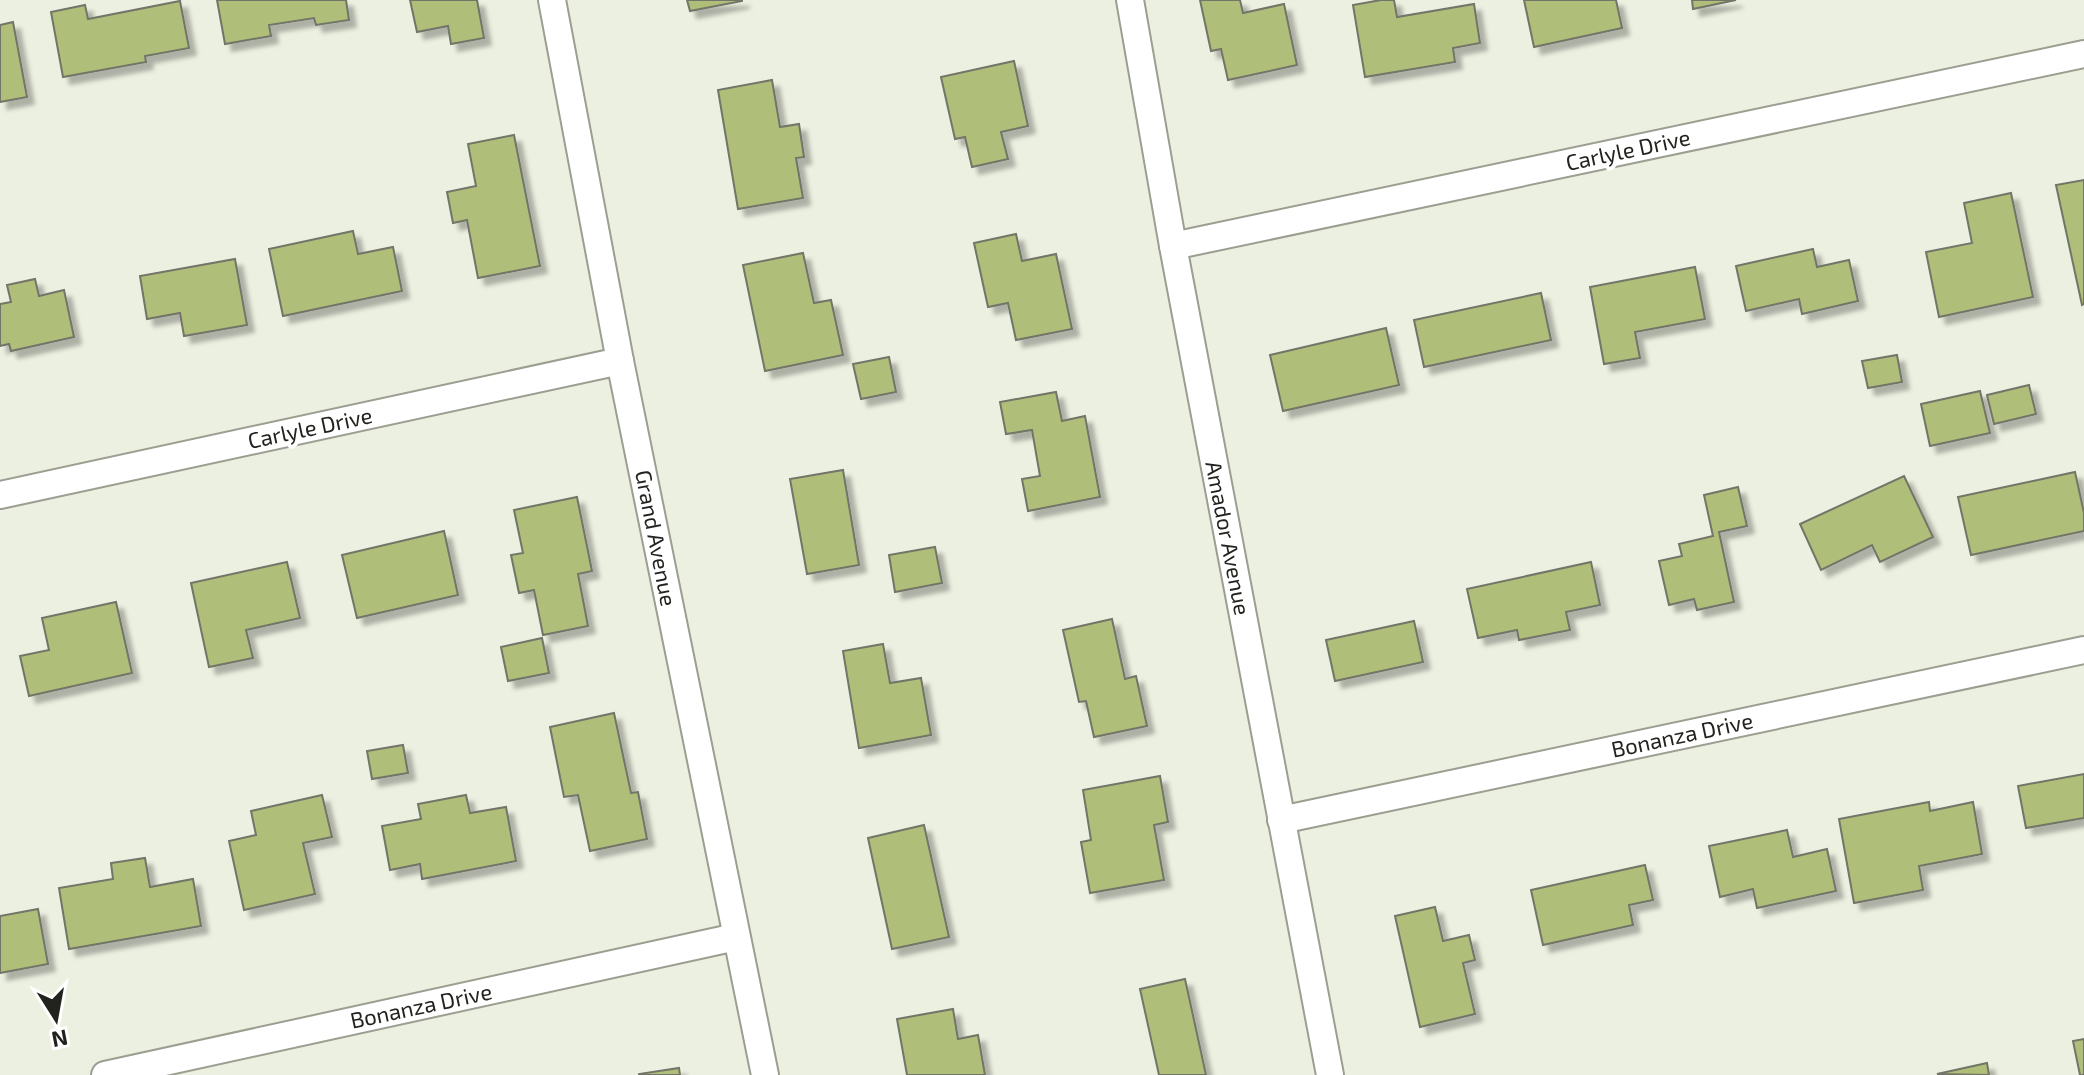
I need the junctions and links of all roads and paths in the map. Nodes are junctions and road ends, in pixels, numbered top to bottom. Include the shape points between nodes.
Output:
1 (552, 0) edge
2 (1130, 0) edge
3 (2084, 54) edge
4 (1173, 246) junction
5 (620, 361) junction
6 (0, 495) edge
7 (2084, 650) edge
8 (1281, 820) junction
9 (736, 937) junction
10 (105, 1075) edge
11 (765, 1075) edge
12 (1330, 1075) edge

1 - 5 street, Grand Avenue
2 - 4 street, Amador Avenue
3 - 4 street, Carlyle Drive
4 - 8 street, Amador Avenue
5 - 6 street, Carlyle Drive
5 - 9 street, Grand Avenue
7 - 8 street, Bonanza Drive
8 - 12 street, Amador Avenue
9 - 10 street, Bonanza Drive
9 - 11 street, Grand Avenue

